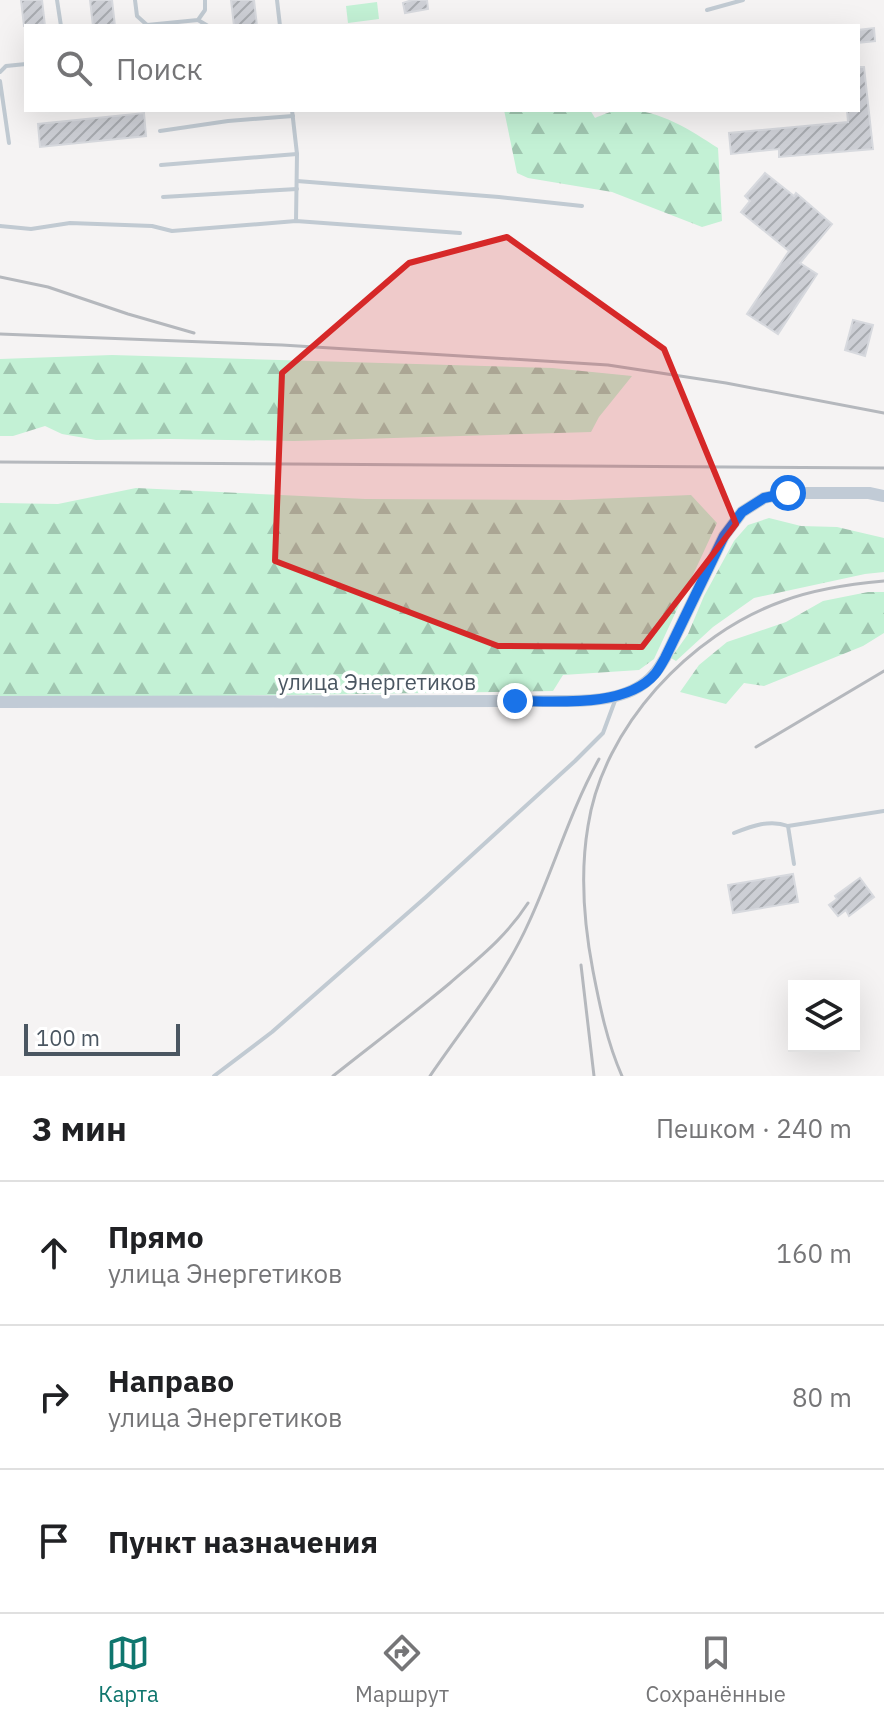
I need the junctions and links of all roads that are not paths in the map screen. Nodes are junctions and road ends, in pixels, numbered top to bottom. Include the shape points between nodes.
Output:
1 (57, 0) edge
2 (135, 0) edge
3 (205, 0) edge
4 (277, 0) edge
5 (743, 0) edge
6 (707, 10) dead end
7 (198, 20) junction
8 (61, 24) edge
9 (146, 24) edge
10 (157, 24) edge
11 (205, 24) edge
12 (280, 24) edge
13 (24, 64) edge
14 (0, 72) edge
15 (0, 81) edge
16 (292, 113) edge
17 (160, 131) dead end
18 (9, 143) dead end
19 (297, 154) junction
20 (161, 165) dead end
21 (297, 181) junction
22 (297, 189) junction
23 (163, 197) dead end
24 (582, 206) dead end
25 (296, 221) junction
26 (0, 226) edge
27 (460, 233) dead end
28 (884, 496) edge
29 (617, 696) junction
30 (0, 702) edge
31 (884, 811) edge
32 (788, 826) junction
33 (734, 833) dead end
34 (794, 864) dead end
35 (214, 1076) edge

1 - 8 lane
2 - 9 lane via 137,16
3 - 7 lane
4 - 12 lane
5 - 6 lane
7 - 10 lane
7 - 11 lane
13 - 14 lane
15 - 18 lane
16 - 17 lane
16 - 19 lane
19 - 20 lane
19 - 21 lane
21 - 22 lane
21 - 24 lane
22 - 23 lane
22 - 25 lane
25 - 26 lane via 172,231 70,223 31,229
25 - 27 lane
28 - 29 street, улица Энергетиков via 788,493 764,498 742,512 724,536 655,674
29 - 30 street, улица Энергетиков via 592,701
29 - 35 lane via 603,733 575,761 272,1032
31 - 32 lane
32 - 33 lane via 777,822
32 - 34 lane

